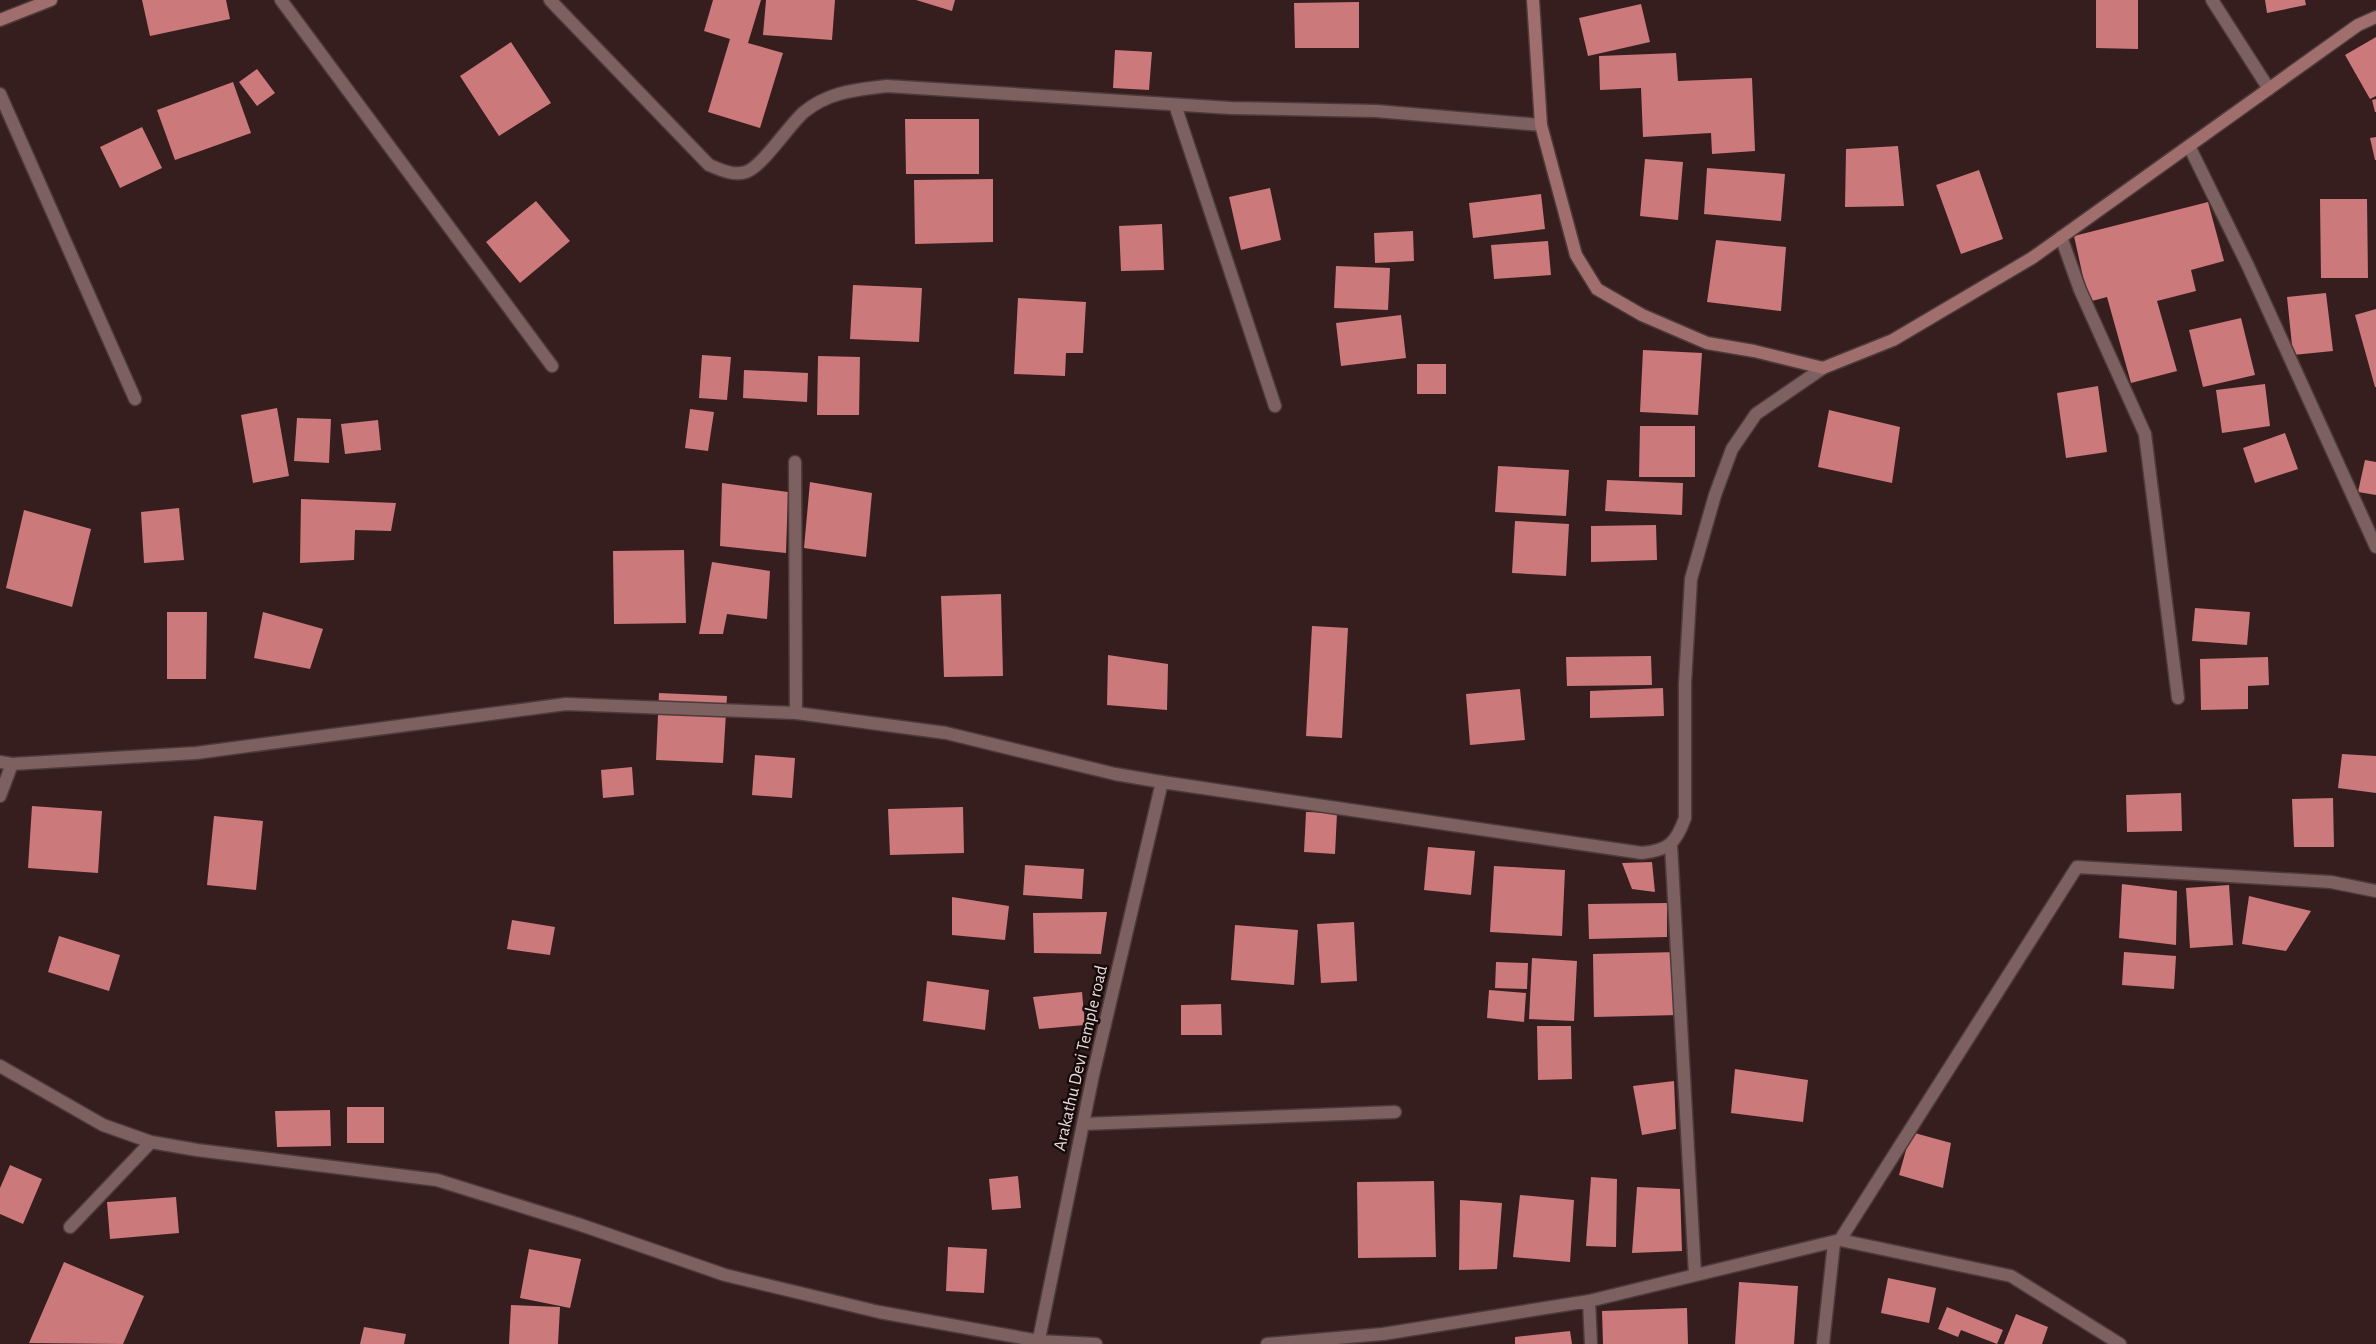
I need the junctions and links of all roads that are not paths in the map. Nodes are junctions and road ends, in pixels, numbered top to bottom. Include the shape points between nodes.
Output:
1 (51, 0) edge
2 (281, 0) edge
3 (550, 0) edge
4 (1533, 0) edge
5 (2212, 0) edge
6 (2376, 17) edge
7 (0, 20) edge
8 (2269, 90) junction
9 (0, 94) edge
10 (1175, 104) junction
11 (1541, 126) junction
12 (2189, 146) junction
13 (2061, 237) junction
14 (552, 366) dead end
15 (1823, 368) junction
16 (135, 399) dead end
17 (1275, 406) dead end
18 (795, 462) dead end
19 (2376, 547) edge
20 (2178, 698) dead end
21 (796, 714) junction
22 (6, 763) edge
23 (1162, 782) junction
24 (0, 796) edge
25 (1671, 845) junction
26 (2376, 891) edge
27 (0, 1066) edge
28 (1395, 1112) dead end
29 (1083, 1124) junction
30 (151, 1142) junction
31 (70, 1227) dead end
32 (1837, 1242) junction
33 (1695, 1274) junction
34 (1589, 1301) junction
35 (1383, 1339) edge
36 (1039, 1342) edge
37 (1096, 1344) edge
38 (1267, 1344) edge
39 (1590, 1344) edge
40 (1823, 1344) edge
41 (2120, 1344) edge

1 - 7 street
2 - 14 street
3 - 10 street via 709,165 729,173 747,172 805,111 837,93 887,86
4 - 11 street
5 - 8 street
6 - 8 street via 2358,25
8 - 12 street
9 - 16 street
10 - 11 street via 1376,111
10 - 17 street
11 - 15 street via 1576,255 1597,289 1642,315 1707,344 1754,351
12 - 13 street
12 - 19 street via 2248,266
13 - 15 street via 2032,258 1893,340
13 - 20 street via 2080,290 2145,434
15 - 25 street via 1756,414 1732,449 1715,495 1691,579 1685,683 1685,818
18 - 21 street
21 - 22 street via 566,704 196,753
21 - 23 street via 946,732 1115,774
22 - 24 street
23 - 25 street via 1642,853
23 - 29 street, Arakathu Devi Temple road
25 - 33 street
26 - 32 street via 2331,882 2077,867
27 - 30 street via 103,1125
28 - 29 street
29 - 36 street, Arakathu Devi Temple road
30 - 31 street
30 - 36 street via 437,1180 725,1275 879,1312
32 - 33 street
32 - 40 street
32 - 41 street via 2011,1276
33 - 34 street
34 - 35 street
34 - 39 street
35 - 38 street
36 - 37 street

